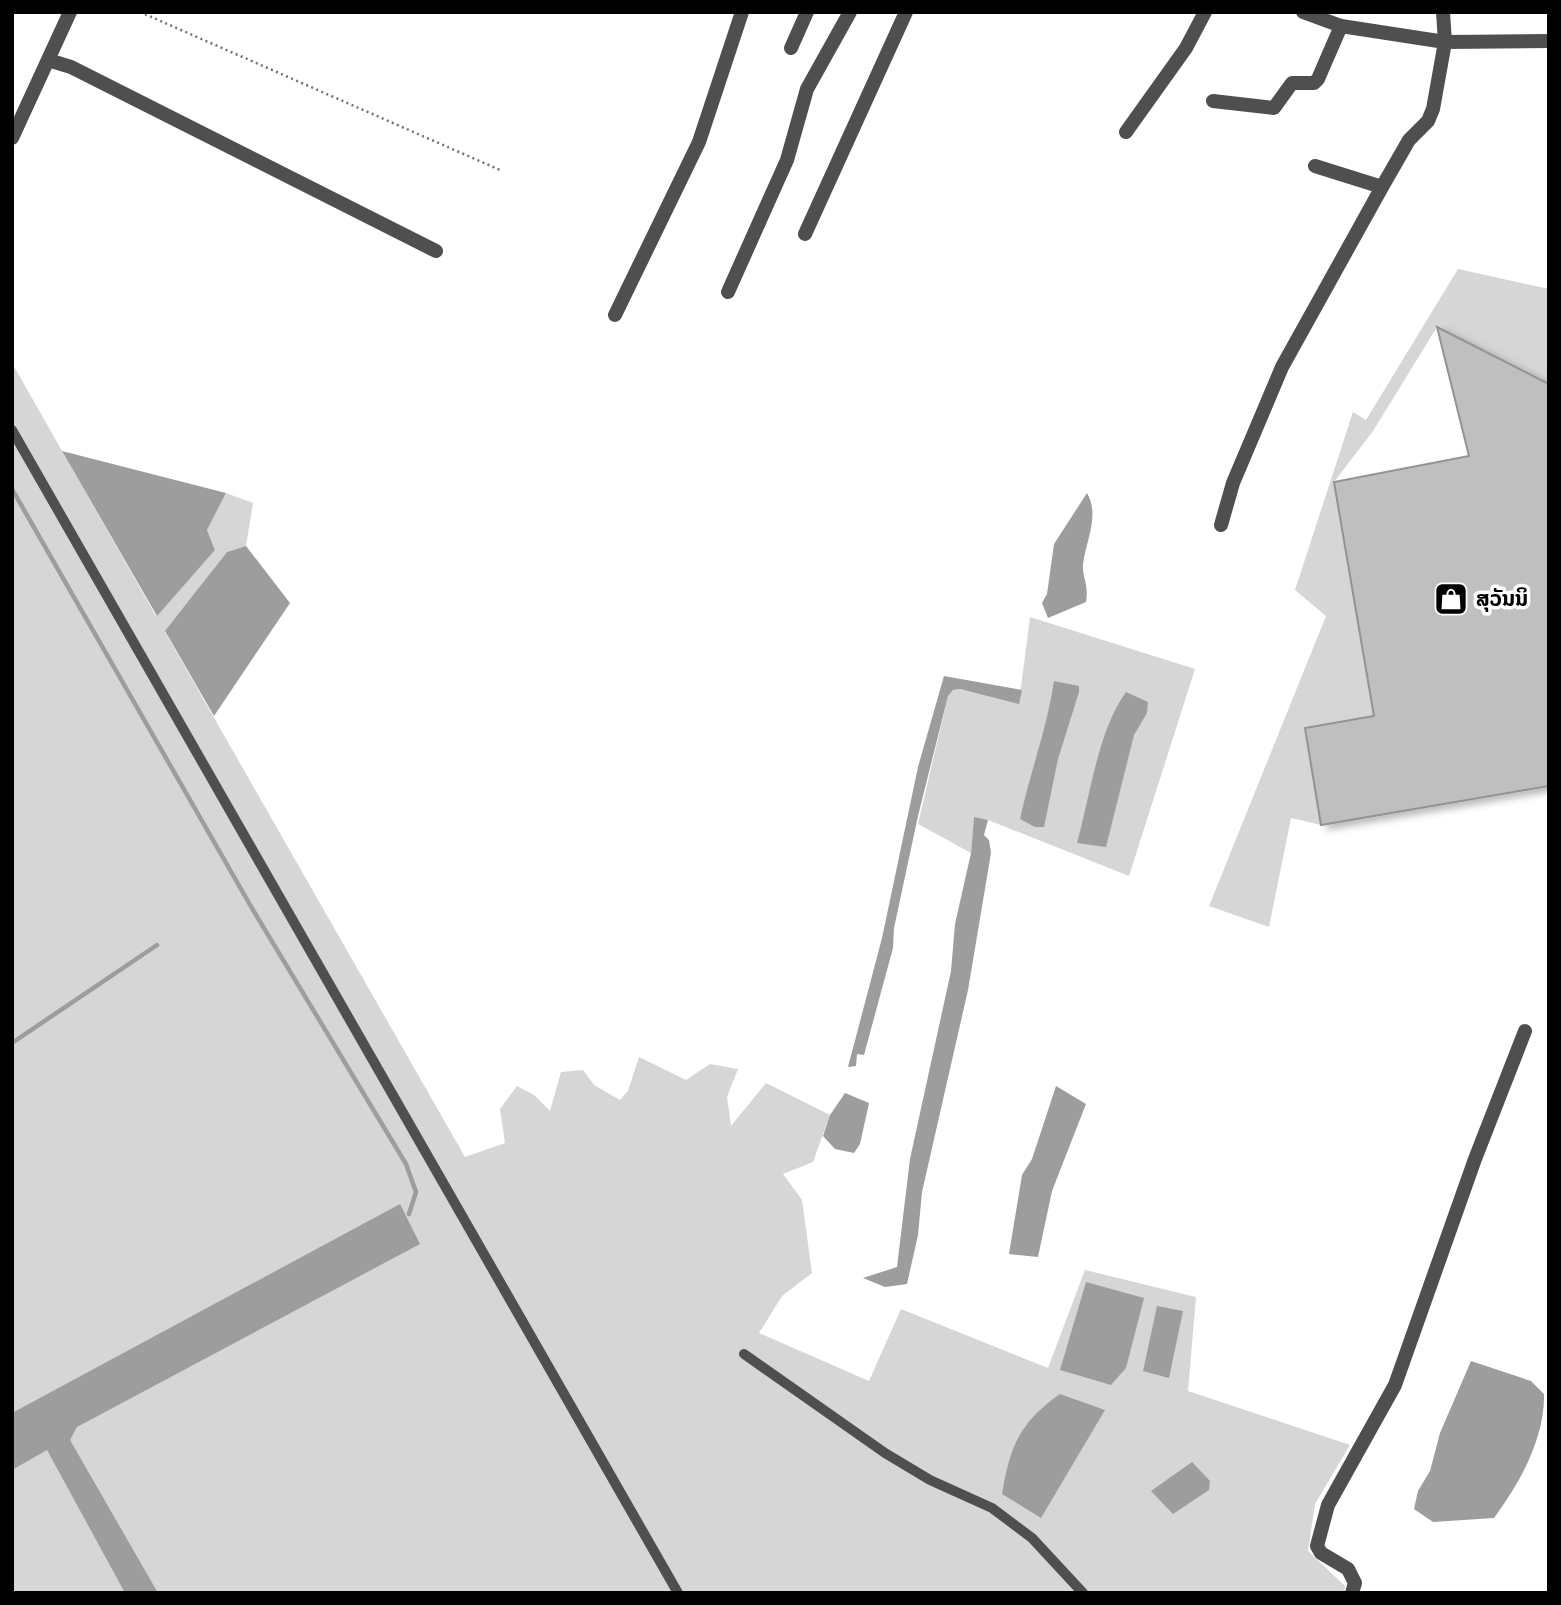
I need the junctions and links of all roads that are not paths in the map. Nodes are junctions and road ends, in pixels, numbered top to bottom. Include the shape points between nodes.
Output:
1 (69, 12) edge
2 (742, 12) edge
3 (807, 12) edge
4 (850, 12) edge
5 (906, 12) edge
6 (1205, 12) edge
7 (1303, 12) edge
8 (1443, 12) edge
9 (1341, 26) junction
10 (1549, 41) edge
11 (1445, 42) junction
12 (791, 48) dead end
13 (48, 60) junction
14 (1213, 101) dead end
15 (1126, 132) dead end
16 (12, 138) edge
17 (1315, 166) dead end
18 (1381, 187) junction
19 (805, 234) dead end
20 (436, 251) dead end
21 (728, 292) dead end
22 (615, 315) dead end
23 (12, 430) edge
24 (1222, 525) dead end
25 (1525, 1031) dead end
26 (744, 1354) dead end
27 (678, 1593) edge
28 (1083, 1593) edge
29 (1352, 1593) edge

1 - 13 street
2 - 22 street via 699,142
3 - 12 street
4 - 21 street via 804,96 787,160
5 - 19 street
6 - 15 street via 1186,48
7 - 9 street
8 - 11 street
9 - 11 street
9 - 14 street via 1318,79 1292,83 1274,108
10 - 11 street
11 - 18 street via 1428,121 1409,140
13 - 16 street
13 - 20 street
17 - 18 street
18 - 24 street via 1282,367 1233,483
23 - 27 lane
25 - 29 street via 1395,1385 1328,1505 1317,1546 1348,1569 1355,1583
26 - 28 lane via 885,1453 992,1508 1032,1538

